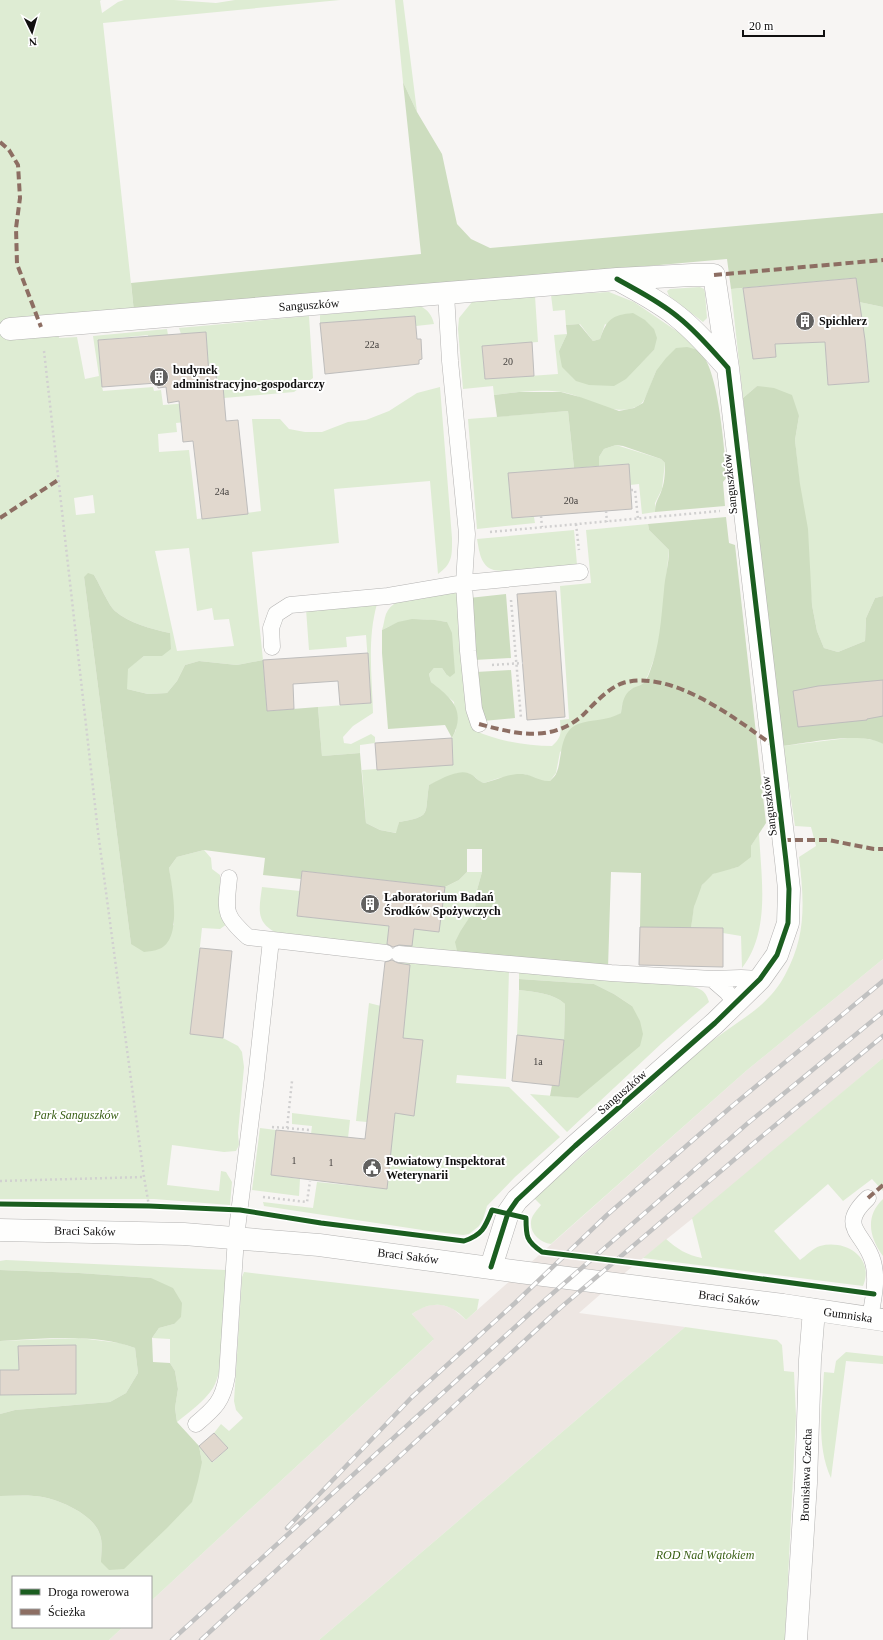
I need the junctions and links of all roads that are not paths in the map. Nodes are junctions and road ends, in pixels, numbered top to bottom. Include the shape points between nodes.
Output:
1 (617, 279) junction
2 (446, 294) junction
3 (5, 330) edge
4 (728, 368) junction
5 (580, 572) dead end
6 (464, 583) junction
7 (272, 647) dead end
8 (479, 724) dead end
9 (229, 878) dead end
10 (271, 940) junction
11 (712, 979) junction
12 (760, 979) junction
13 (736, 1004) junction
14 (868, 1198) dead end
15 (0, 1230) edge
16 (236, 1238) junction
17 (491, 1267) junction
18 (814, 1310) junction
19 (877, 1319) edge
20 (196, 1424) dead end
21 (796, 1640) edge

1 - 2 street, Sanguszków
1 - 4 street via 678,317
1 - 4 street, Sanguszków via 714,276
2 - 3 street, Sanguszków
2 - 6 lane via 467,534
4 - 12 street, Sanguszków via 789,889 788,923 777,955
5 - 6 lane
6 - 7 lane via 388,596 290,605 276,614 271,628
6 - 8 lane via 474,709
9 - 10 lane via 226,910 234,924 248,937
10 - 11 lane via 595,972
10 - 16 lane
11 - 12 lane
11 - 13 lane
12 - 13 street, Sanguszków
13 - 17 street, Sanguszków via 517,1200 508,1213
14 - 19 lane via 859,1206 853,1217 853,1228 867,1247 873,1262
15 - 16 street, Braci Saków via 114,1231
16 - 17 street, Braci Saków via 319,1245
16 - 20 lane via 225,1389 218,1404
17 - 18 street, Braci Saków
18 - 19 street, Gumniska
18 - 21 street, Bronisława Czecha

